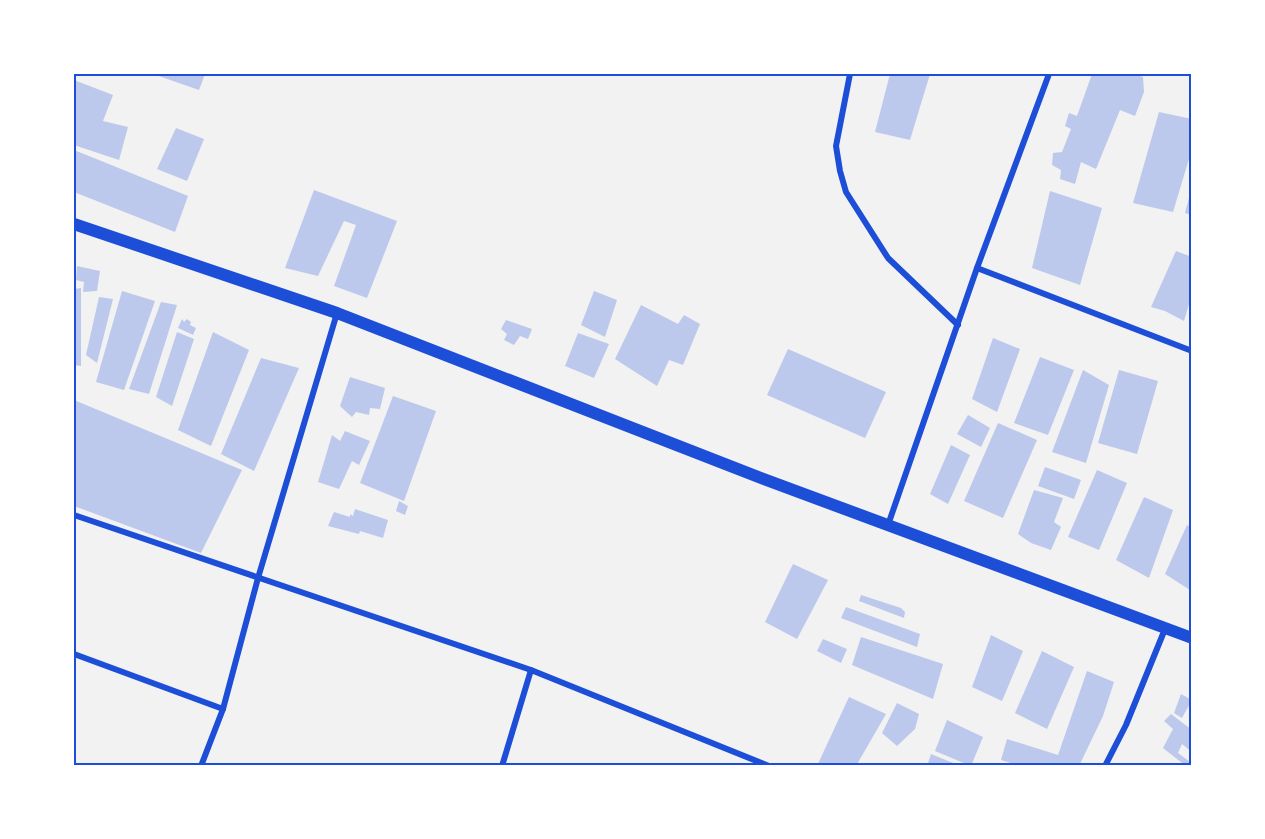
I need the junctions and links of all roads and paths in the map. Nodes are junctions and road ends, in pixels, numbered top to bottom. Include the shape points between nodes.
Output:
1 (850, 74) edge
2 (1049, 74) edge
3 (74, 224) edge
4 (977, 268) junction
5 (337, 313) junction
6 (957, 326) junction
7 (1191, 351) edge
8 (74, 515) edge
9 (888, 526) junction
10 (258, 578) junction
11 (1165, 629) junction
12 (1191, 638) edge
13 (74, 654) edge
14 (531, 670) junction
15 (223, 709) junction
16 (201, 765) edge
17 (502, 765) edge
18 (769, 765) edge
19 (1105, 765) edge

1 - 6 street via 836,146 846,192 888,258
2 - 4 street
3 - 5 main road
4 - 6 street
4 - 7 street
5 - 9 main road
5 - 10 street
6 - 9 street
8 - 10 street
9 - 11 main road
10 - 14 street
10 - 15 street
11 - 12 main road
11 - 19 street via 1126,726
13 - 15 street
14 - 17 street
14 - 18 street
15 - 16 street

